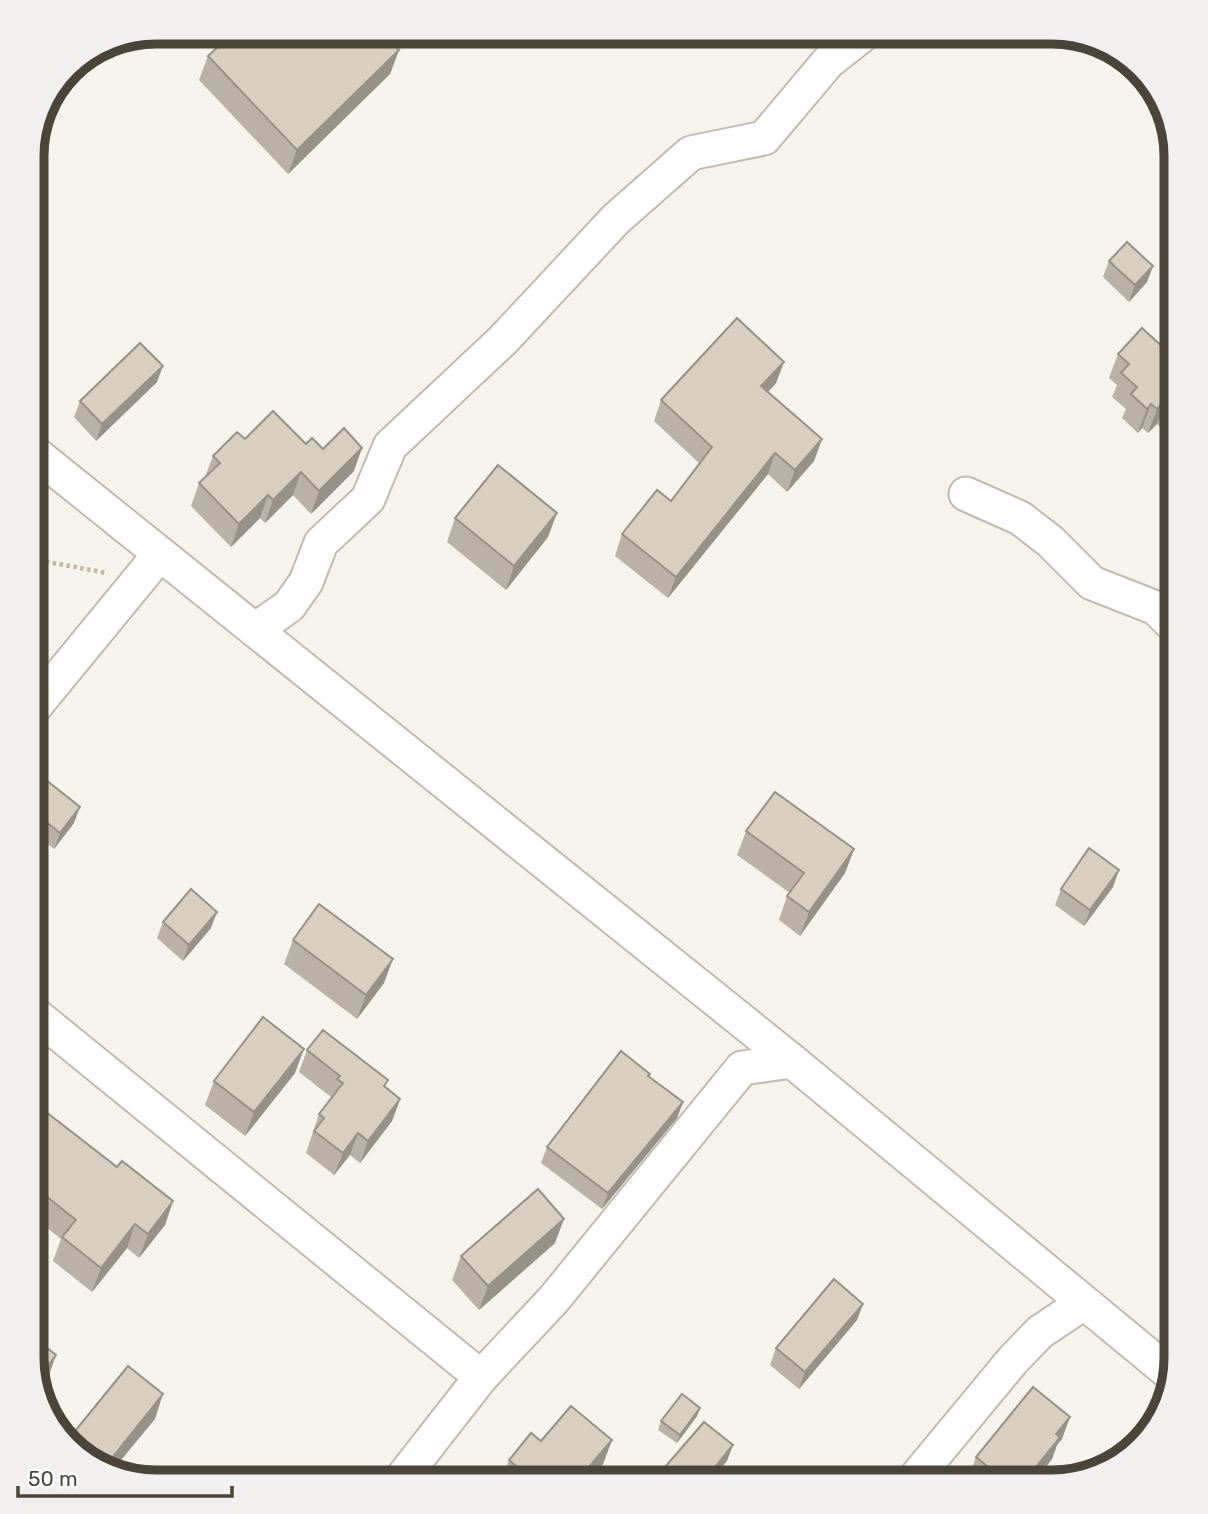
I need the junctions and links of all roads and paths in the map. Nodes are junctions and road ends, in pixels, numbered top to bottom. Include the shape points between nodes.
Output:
1 (851, 44) edge
2 (44, 463) edge
3 (966, 494) dead end
4 (44, 560) edge
5 (150, 566) junction
6 (1164, 616) edge
7 (256, 630) junction
8 (44, 695) edge
9 (44, 1022) edge
10 (792, 1062) junction
11 (1082, 1304) junction
12 (1163, 1368) edge
13 (481, 1377) junction
14 (408, 1470) edge
15 (922, 1470) edge

1 - 7 street via 828,62 764,138 691,153 616,219 503,340 390,446 368,499 321,543 306,582 289,606
2 - 5 street
3 - 6 street via 1020,518 1092,583 1156,608
4 - 5 path
5 - 7 street
5 - 8 street
7 - 10 street
9 - 13 street
10 - 11 street
10 - 13 street via 742,1068 554,1299
11 - 12 street
11 - 15 street via 1040,1332 1013,1360
13 - 14 street

